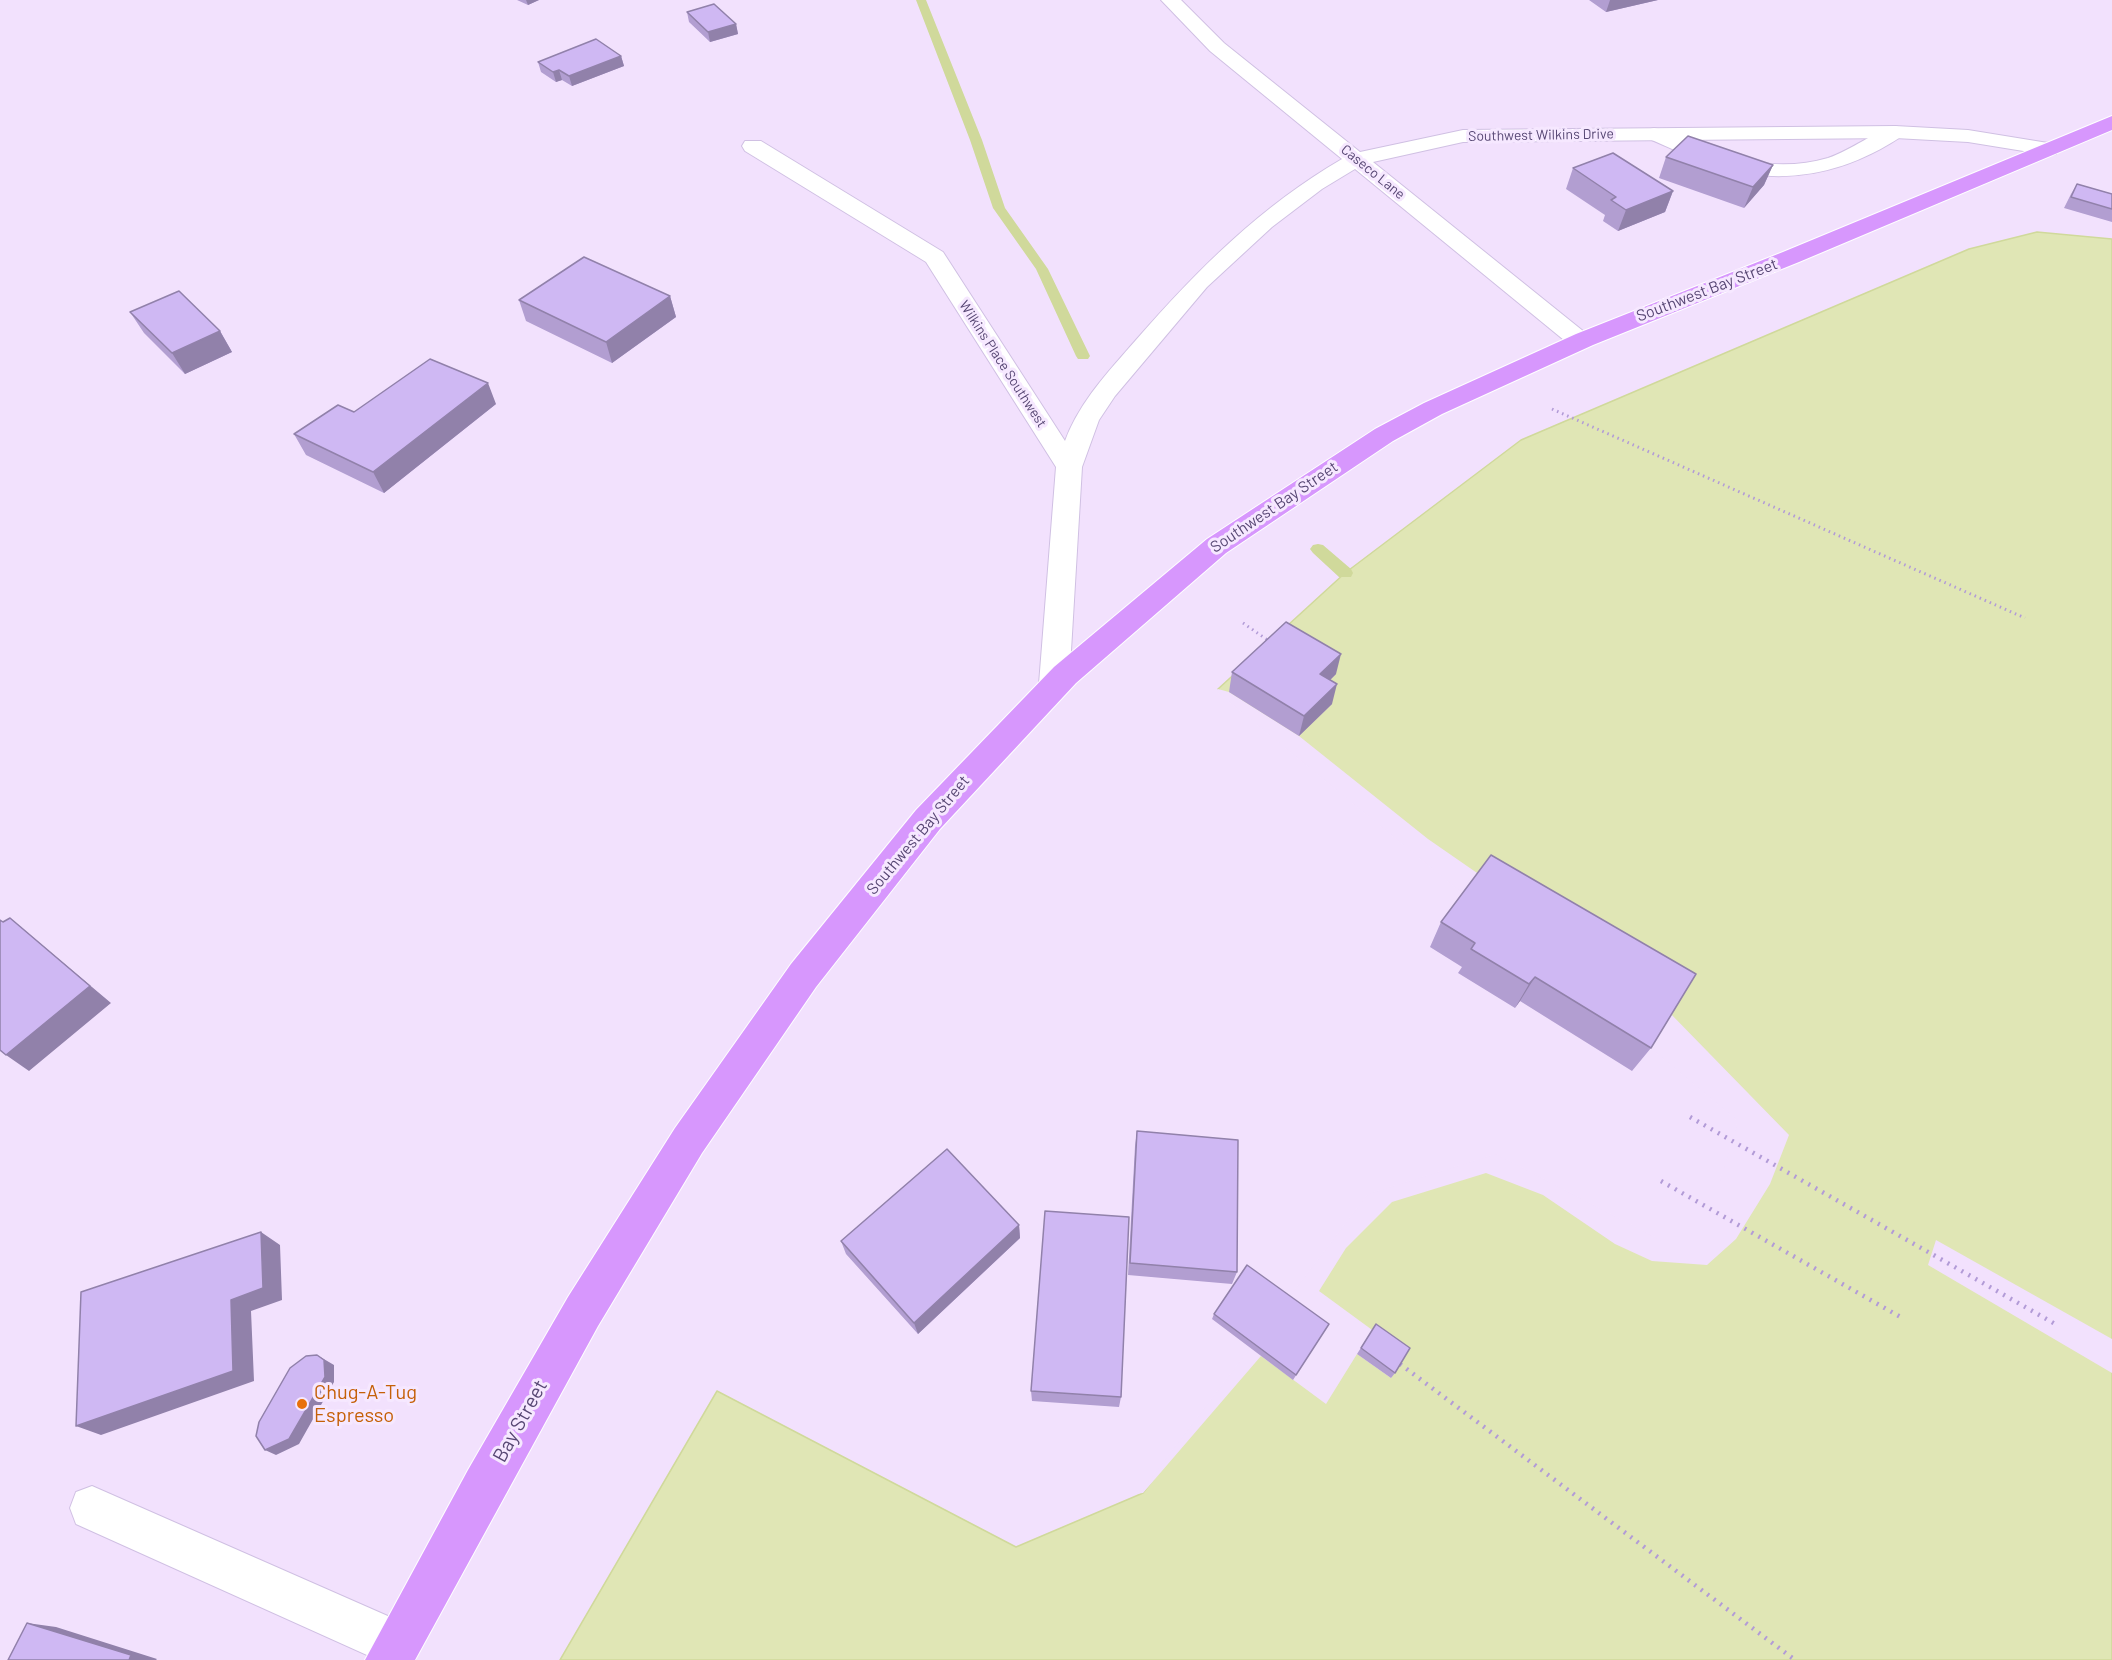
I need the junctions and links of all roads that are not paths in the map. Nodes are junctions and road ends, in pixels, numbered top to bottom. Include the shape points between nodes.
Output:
1 (1170, 0) edge
2 (2112, 122) edge
3 (1894, 132) junction
4 (1654, 134) junction
5 (753, 146) dead end
6 (2048, 149) junction
7 (1358, 159) junction
8 (1579, 340) junction
9 (1069, 467) junction
10 (1054, 684) junction
11 (659, 1188) joint
12 (92, 1508) dead end
13 (394, 1652) edge

1 - 7 street, Caseco Lane via 1217,47
2 - 6 main road, Southwest Bay Street
3 - 4 street, Southwest Wilkins Drive
3 - 4 street via 1848,160 1808,169 1763,169 1728,163
3 - 6 street, Southwest Wilkins Drive via 1968,136
4 - 7 street, Southwest Wilkins Drive via 1463,136
5 - 9 street, Wilkins Place Southwest via 935,257
6 - 8 main road, Southwest Bay Street via 1789,258
7 - 8 street, Caseco Lane
7 - 9 street, Southwest Wilkins Drive via 1314,184 1264,222 1199,282 1106,390 1086,420
8 - 10 main road, Southwest Bay Street via 1429,411 1351,454 1211,550
9 - 10 street
10 - 11 main road, Southwest Bay Street via 963,781 814,958
11 - 13 main road, Bay Street via 534,1395
12 - 13 street

